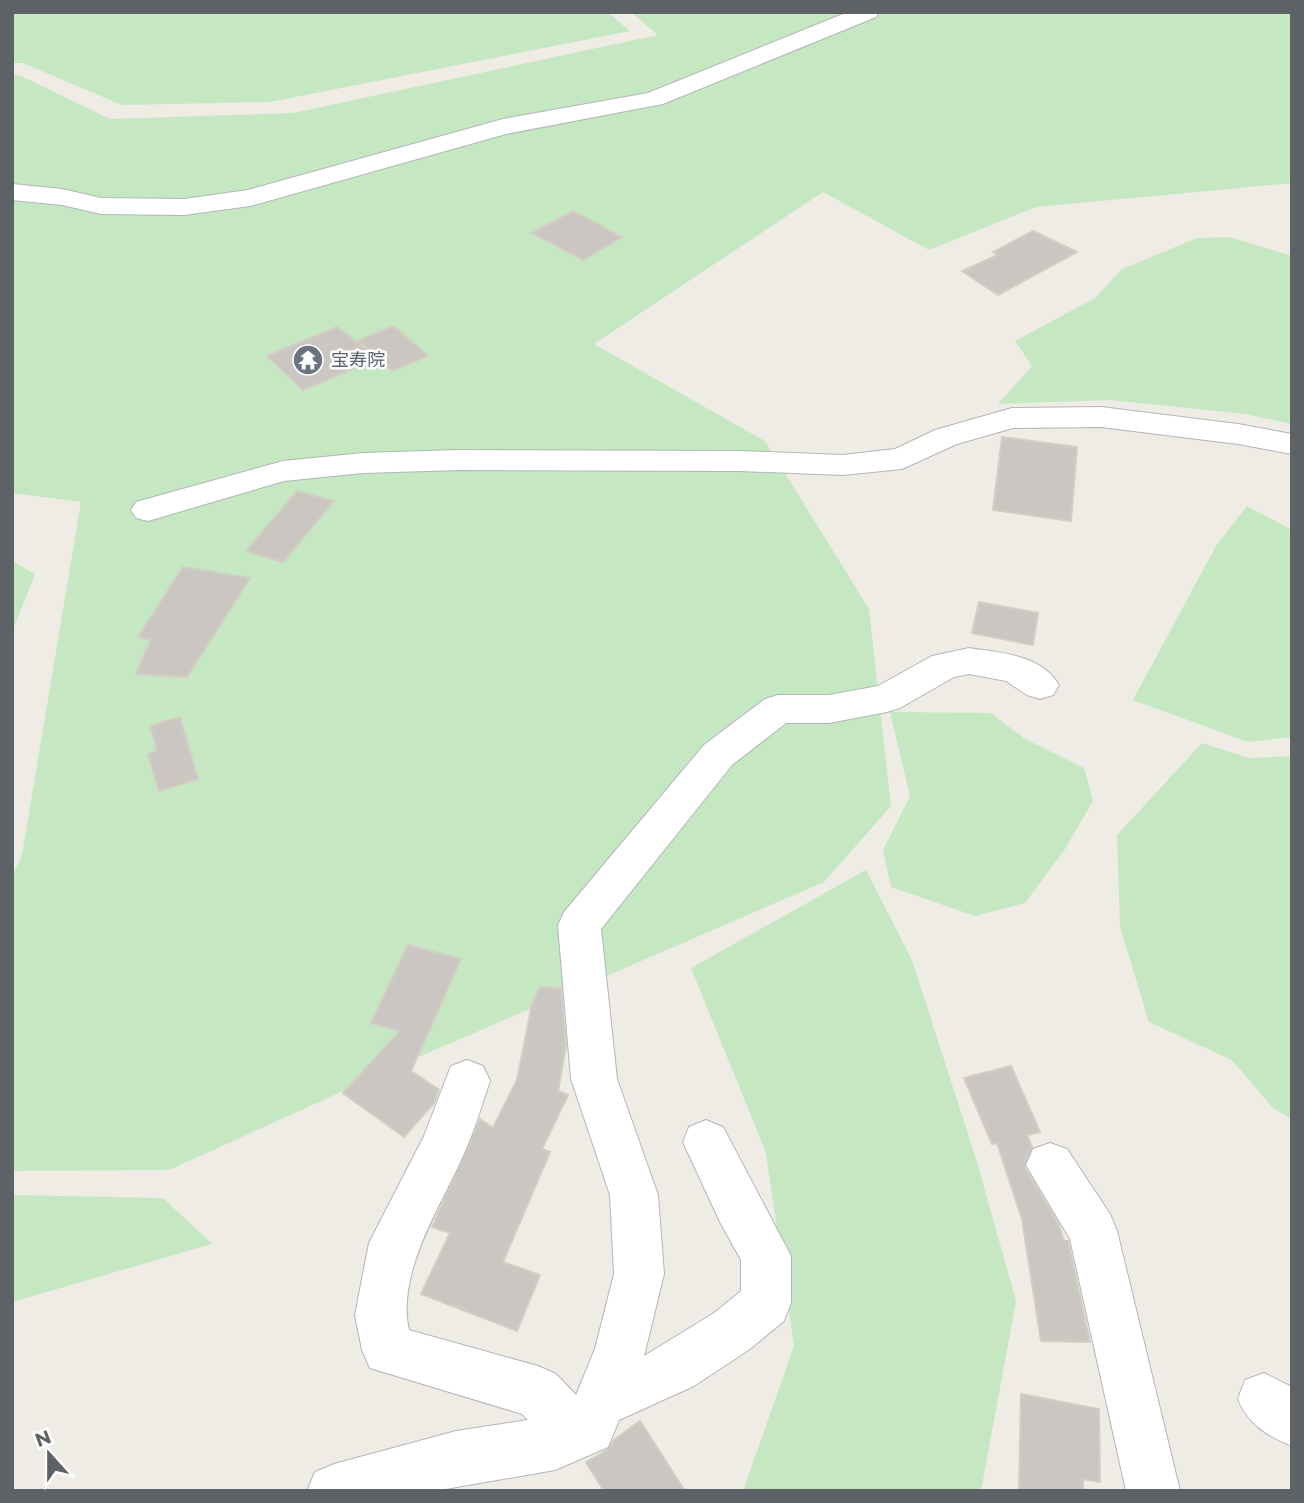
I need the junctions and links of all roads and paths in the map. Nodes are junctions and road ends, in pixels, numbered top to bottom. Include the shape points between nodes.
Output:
1 (868, 12) edge
2 (12, 192) edge
3 (1292, 444) edge
4 (148, 510) dead end
5 (1040, 685) dead end
6 (467, 1081) dead end
7 (706, 1142) dead end
8 (1050, 1165) dead end
9 (587, 1418) junction
10 (334, 1491) edge
11 (1153, 1491) edge

1 - 2 street via 654,99 503,127 250,198 184,207 101,206
3 - 4 street via 1101,417 1012,418 946,437 902,459 855,464 363,463 283,471
5 - 9 street via 1017,669 969,661 944,665 887,698 829,709 778,709 718,755 579,925 594,1079 634,1195 639,1274 621,1349
6 - 9 street via 445,1144 394,1243 380,1315 388,1350 538,1392
7 - 9 street via 766,1256 766,1303 676,1368
8 - 11 street via 1093,1231
9 - 10 street via 555,1443 456,1458

